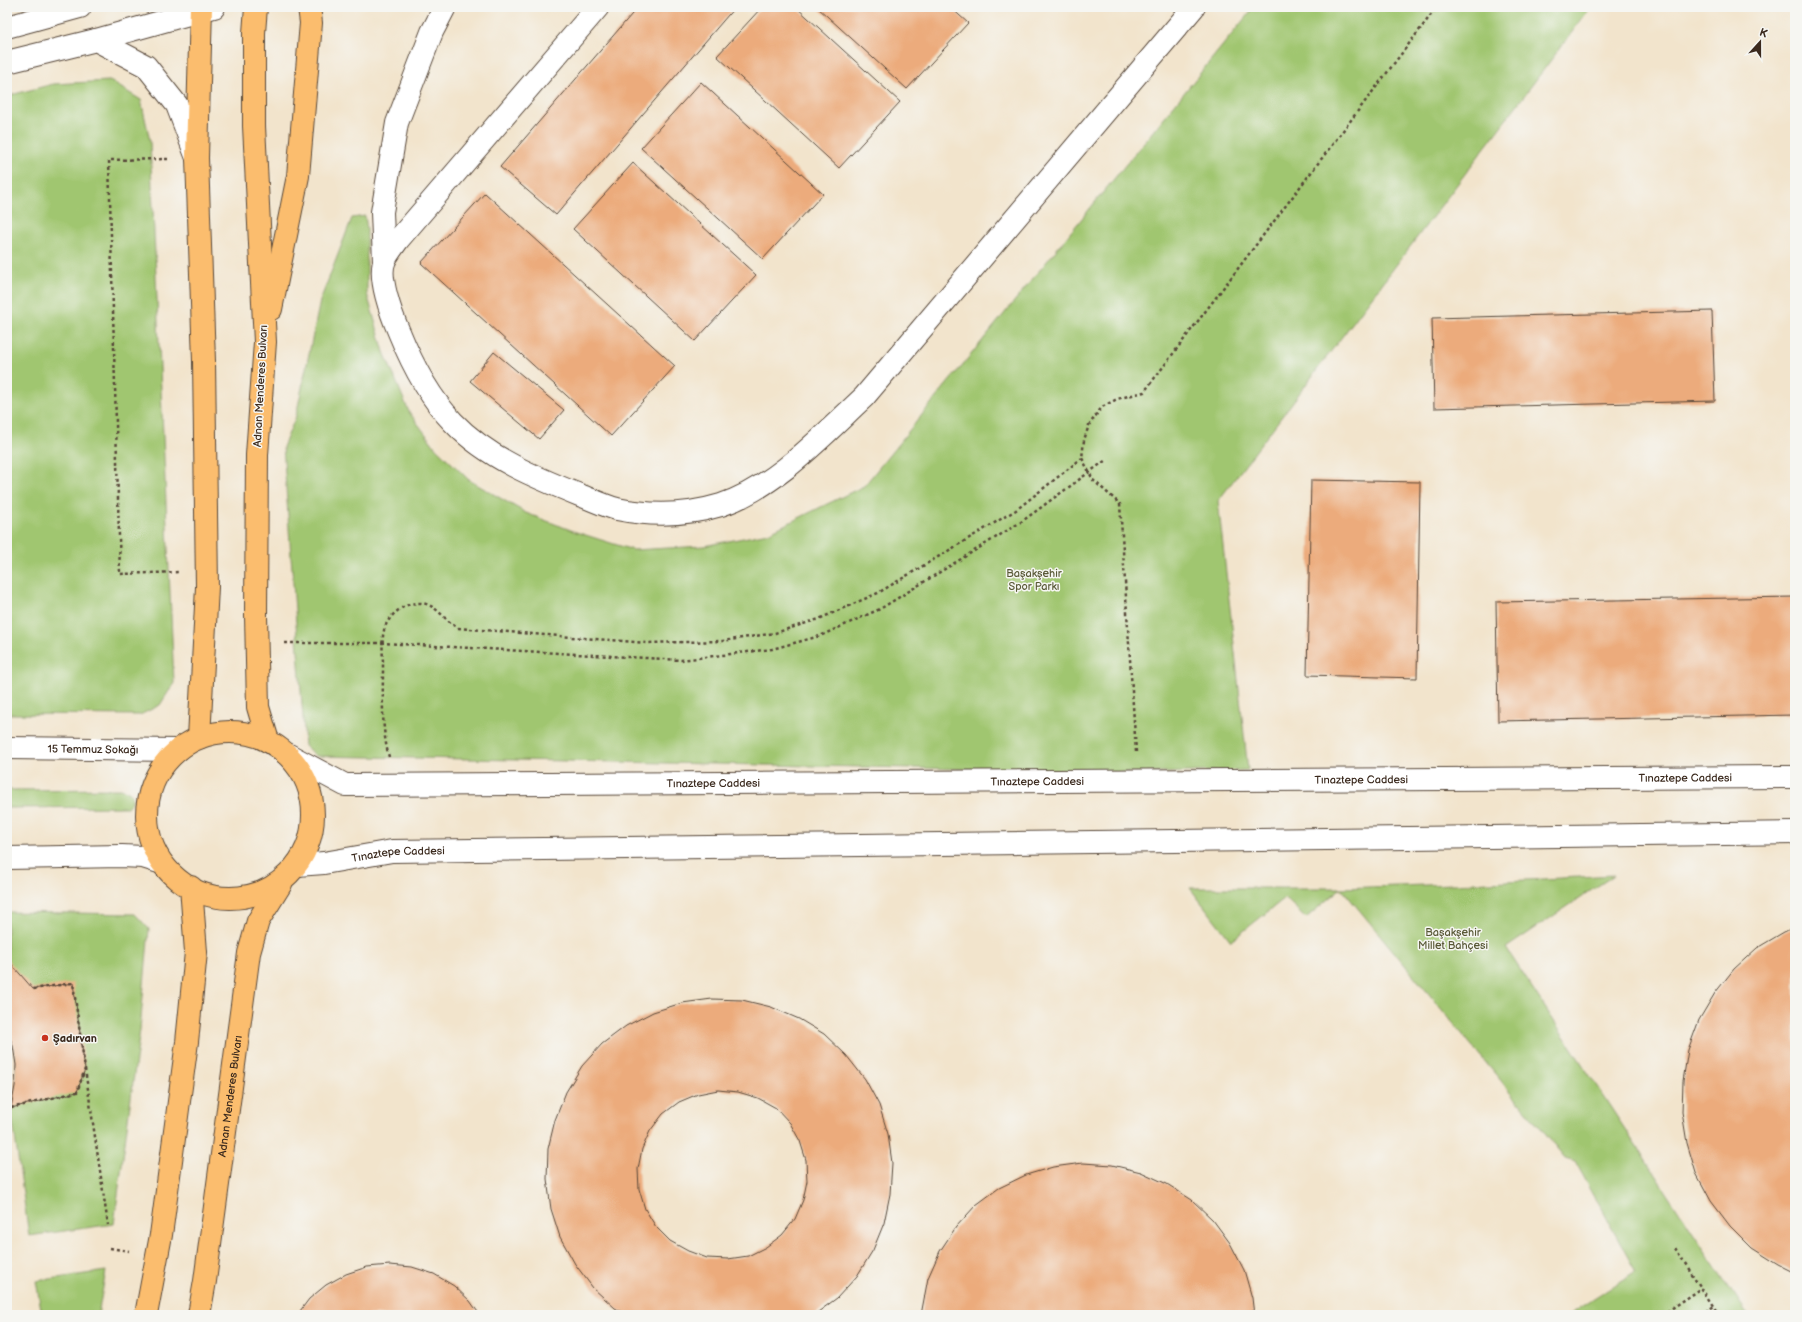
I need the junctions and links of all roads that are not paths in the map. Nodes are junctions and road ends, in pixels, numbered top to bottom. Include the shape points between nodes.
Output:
1 (80, 7) edge
2 (256, 7) edge
3 (309, 7) edge
4 (445, 7) edge
5 (598, 7) edge
6 (1194, 7) edge
7 (206, 8) edge
8 (7, 27) edge
9 (96, 40) junction
10 (7, 62) edge
11 (197, 158) junction
12 (384, 261) junction
13 (265, 342) junction
14 (199, 738) junction
15 (268, 741) junction
16 (7, 748) edge
17 (178, 750) junction
18 (287, 754) junction
19 (1795, 777) edge
20 (1795, 833) edge
21 (7, 858) edge
22 (159, 862) junction
23 (297, 865) junction
24 (281, 884) junction
25 (191, 887) junction
26 (146, 1315) edge
27 (199, 1315) edge

1 - 8 street
2 - 13 main road, Adnan Menderes Bulvarı via 254,126
3 - 13 main road via 311,23 298,176
4 - 12 street via 432,32 397,123 382,212
5 - 12 street via 398,240
6 - 12 street via 864,397 807,451 762,485 721,504 670,514 616,509 527,473 485,448 453,423 431,395 405,348 384,287
7 - 9 street
7 - 11 main road
9 - 10 street
9 - 11 street via 146,66 177,105
11 - 14 main road via 204,361 206,571
13 - 15 main road, Adnan Menderes Bulvarı via 257,454 256,642 258,707
14 - 15 main road, Adnan Menderes Bulvarı via 222,732 245,733
14 - 17 main road, Adnan Menderes Bulvarı
15 - 18 main road, Adnan Menderes Bulvarı
16 - 17 street, 15 Temmuz Sokağı
17 - 22 main road, Adnan Menderes Bulvarı via 161,768 150,792 147,817 151,842
18 - 19 street, Tınaztepe Caddesi via 345,785
18 - 23 main road, Adnan Menderes Bulvarı via 302,773 312,796 313,820 309,844
20 - 23 street, Tınaztepe Caddesi via 392,851
21 - 22 street via 122,856 143,857
22 - 25 main road
23 - 24 main road, Adnan Menderes Bulvarı
24 - 25 main road via 256,894 231,898 205,894
24 - 27 main road, Adnan Menderes Bulvarı via 258,921 249,953
25 - 26 main road via 196,952 187,1042 161,1235

